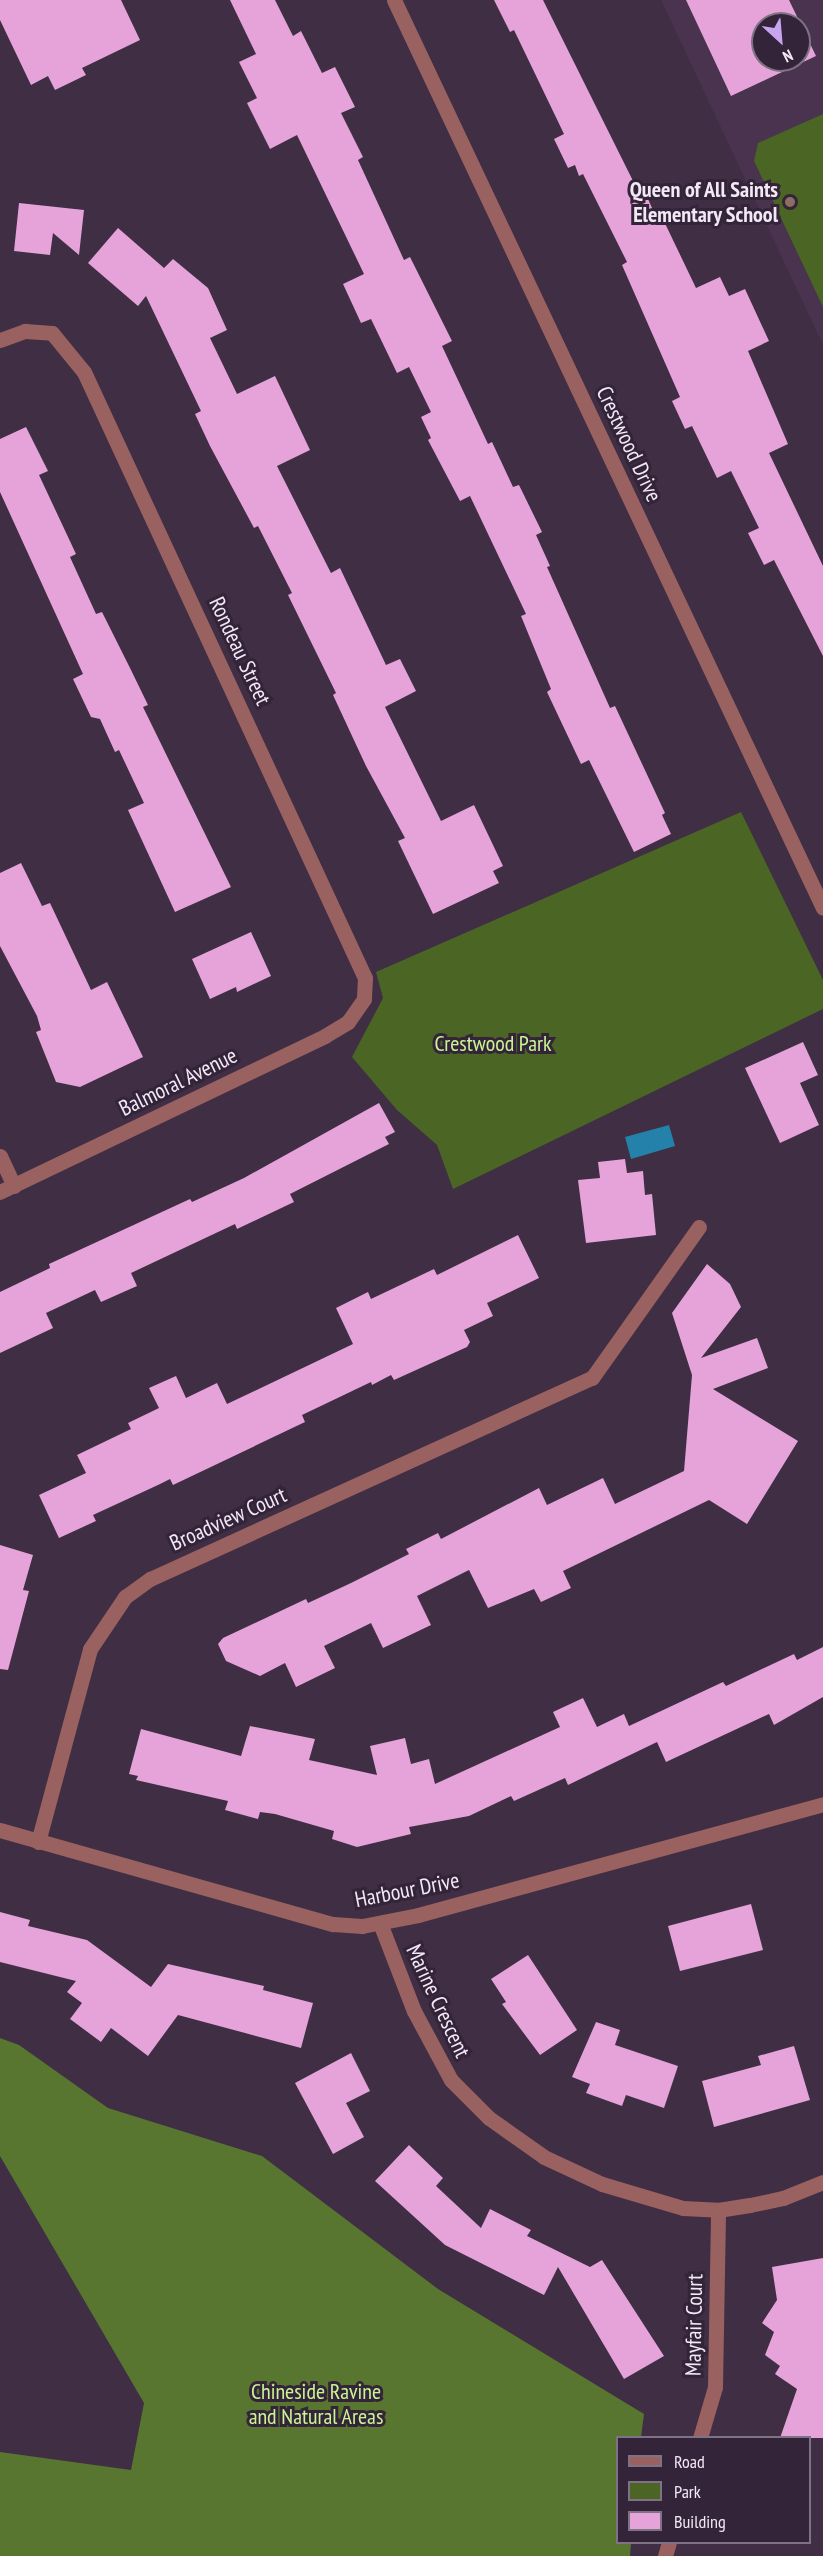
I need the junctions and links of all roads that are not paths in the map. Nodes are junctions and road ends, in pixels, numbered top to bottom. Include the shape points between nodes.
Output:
1 (394, 0) edge
2 (0, 340) edge
3 (823, 908) edge
4 (364, 999) joint
5 (0, 1156) edge
6 (7, 1189) edge
7 (699, 1227) dead end
8 (823, 1804) edge
9 (0, 1830) edge
10 (38, 1842) junction
11 (380, 1923) junction
12 (823, 2182) edge
13 (718, 2210) junction
14 (701, 2436) edge

1 - 3 street, Crestwood Drive
2 - 4 street, Rondeau Street via 25,331 52,333 80,365 358,957 365,978
4 - 6 street, Balmoral Avenue via 348,1022 325,1036
5 - 6 street
7 - 10 street, Broadview Court via 592,1378 150,1579 125,1597 90,1649
8 - 11 street, Harbour Drive
9 - 10 street, Harbour Drive
10 - 11 street, Harbour Drive via 333,1924
11 - 13 street, Marine Crescent via 414,2011 438,2059 451,2080 489,2118 544,2157 602,2184 683,2208
12 - 13 street, Marine Crescent via 783,2198
13 - 14 street, Mayfair Court via 715,2386

